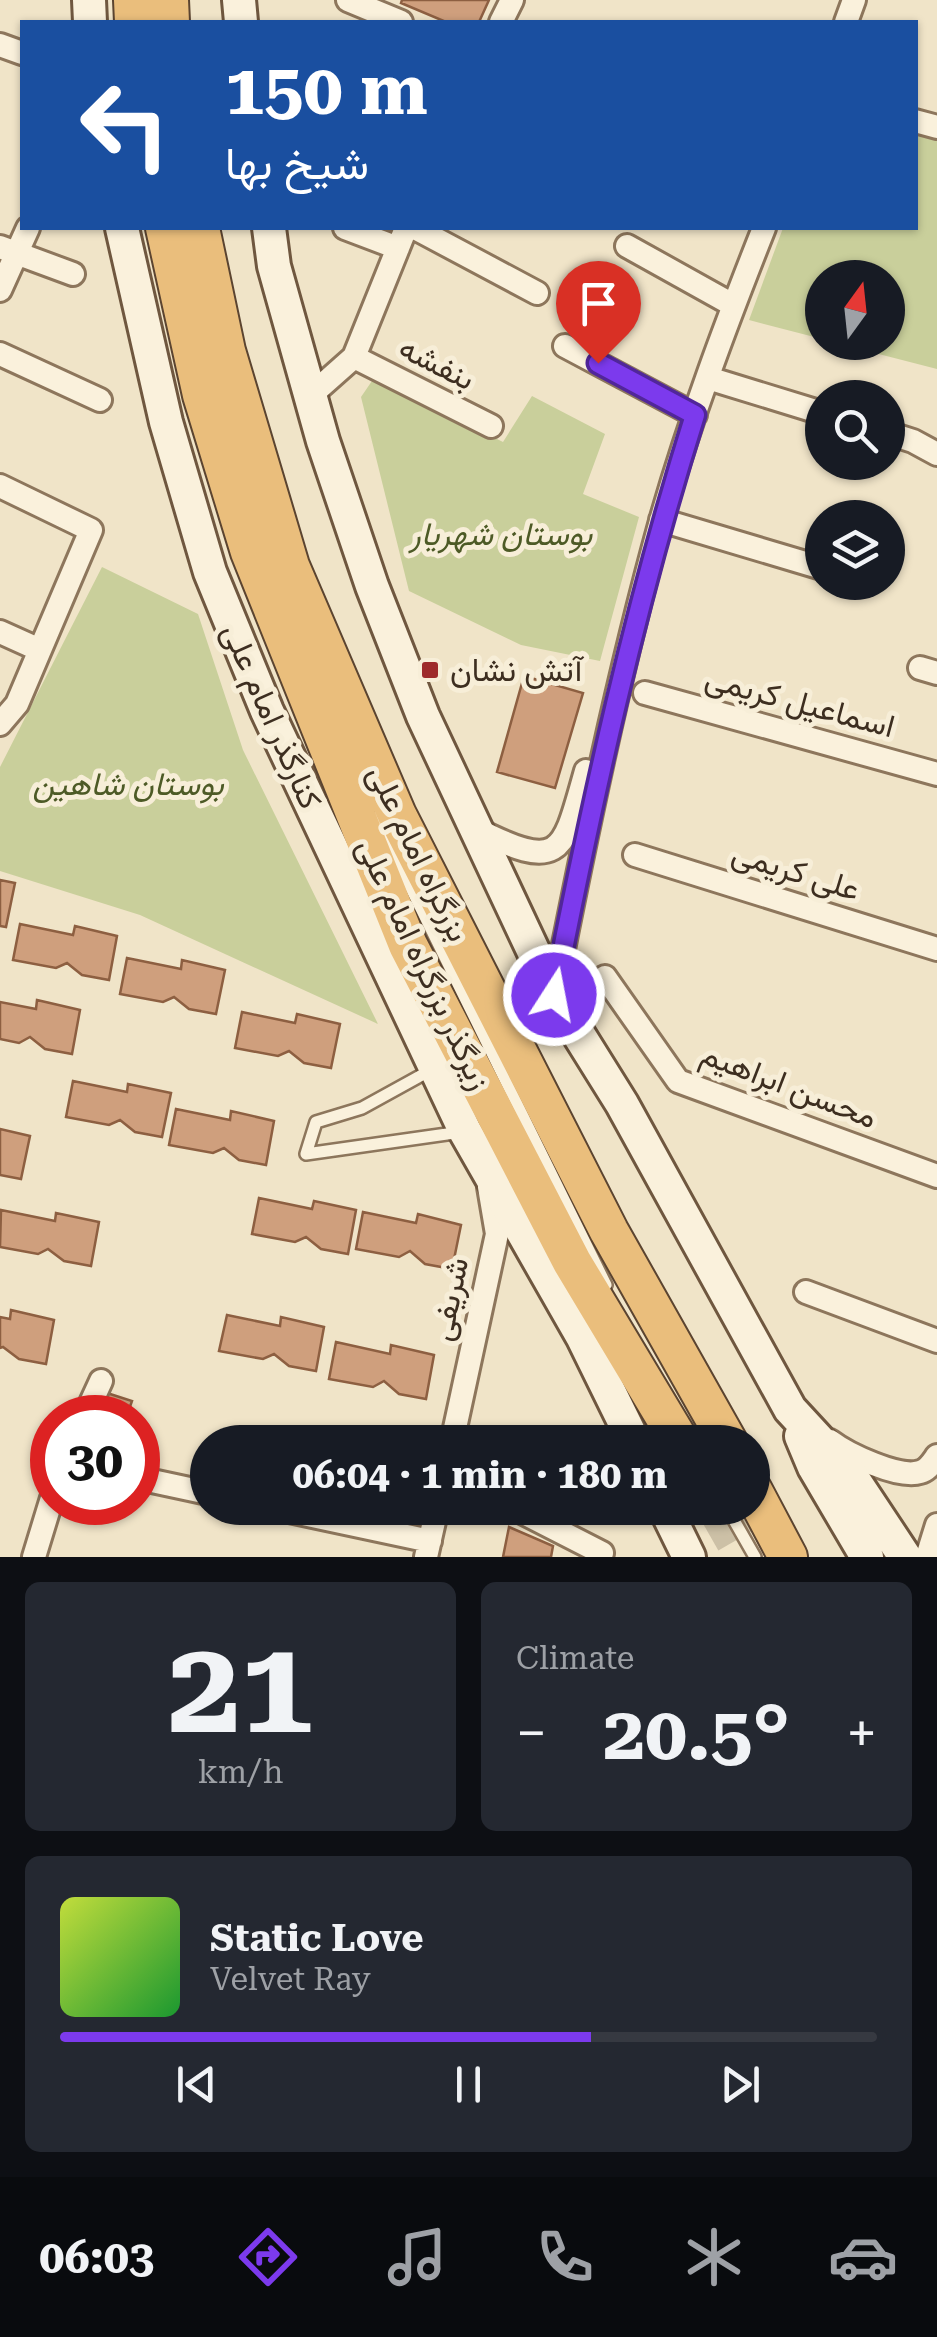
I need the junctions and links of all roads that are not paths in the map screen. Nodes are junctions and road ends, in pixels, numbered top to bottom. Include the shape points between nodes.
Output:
1 (348, 0) edge
2 (397, 20) edge
3 (26, 230) edge
4 (122, 230) edge
5 (165, 230) edge
6 (174, 230) edge
7 (200, 230) edge
8 (269, 230) edge
9 (356, 230) edge
10 (419, 230) edge
11 (763, 230) edge
12 (402, 238) edge
13 (627, 246) dead end
14 (8, 250) edge
15 (73, 274) dead end
16 (0, 290) edge
17 (537, 293) dead end
18 (733, 305) junction
19 (566, 346) dead end
20 (0, 354) edge
21 (354, 357) junction
22 (708, 378) junction
23 (310, 396) junction
24 (100, 400) dead end
25 (805, 408) edge
26 (695, 415) junction
27 (491, 426) dead end
28 (905, 438) edge
29 (937, 454) edge
30 (0, 486) edge
31 (661, 520) junction
32 (805, 563) edge
33 (0, 632) edge
34 (40, 650) junction
35 (621, 686) junction
36 (645, 693) dead end
37 (0, 724) edge
38 (350, 764) dead end
39 (935, 765) edge
40 (367, 800) dead end
41 (476, 829) junction
42 (635, 855) dead end
43 (937, 949) edge
44 (606, 978) dead end
45 (554, 995) junction
46 (435, 1068) junction
47 (465, 1131) junction
48 (486, 1169) junction
49 (937, 1176) edge
50 (806, 1292) dead end
51 (615, 1302) dead end
52 (632, 1335) dead end
53 (937, 1341) edge
54 (100, 1381) dead end
55 (94, 1395) edge
56 (790, 1409) junction
57 (456, 1425) edge
58 (626, 1425) edge
59 (670, 1425) edge
60 (702, 1425) edge
61 (707, 1425) edge
62 (937, 1456) edge
63 (160, 1483) edge
64 (190, 1489) edge
65 (770, 1523) edge
66 (44, 1525) edge
67 (338, 1525) edge
68 (548, 1525) edge
69 (673, 1525) edge
70 (737, 1525) edge
71 (937, 1525) edge
72 (428, 1549) edge
73 (602, 1552) dead end
74 (34, 1557) edge
75 (689, 1557) edge
76 (755, 1557) edge
77 (788, 1557) edge
78 (867, 1557) edge
79 (905, 1557) edge
80 (927, 1557) edge

1 - 2 street
3 - 14 street
4 - 46 main road, کنارگذر امام علی via 166,422 210,572 267,711
5 - 59 highway, زیرگذر بزرگراه امام علی via 202,394 250,552 408,945 572,1262
6 - 38 lane via 196,335 262,562
7 - 61 highway, بزرگراه امام علی via 226,352 290,566 397,815
8 - 23 main road
9 - 12 street
10 - 17 street
11 - 18 street
12 - 21 street
13 - 18 street
14 - 15 street
14 - 16 street
18 - 22 street
19 - 26 street
20 - 24 street
21 - 23 street
21 - 27 street, بنفشه
22 - 25 street
22 - 26 street
23 - 41 main road via 372,586
26 - 31 street
28 - 29 street
30 - 34 street via 91,530
31 - 32 street
31 - 35 street
33 - 34 street
34 - 37 street via 17,704
35 - 41 street via 602,712 569,830 555,848 538,854 516,850
35 - 45 street
36 - 39 street, اسماعیل کریمی
40 - 51 lane
41 - 45 main road
42 - 43 street, علی کریمی
44 - 49 street, محسن ابراهیم via 678,1081
45 - 56 main road via 622,1104
46 - 47 main road, کنارگذر امام علی
46 - 47 lane via 362,1108 316,1122 306,1154
47 - 48 main road, کنارگذر امام علی
48 - 57 street, شریفی via 497,1234
48 - 58 main road, کنارگذر امام علی
50 - 53 street
52 - 60 lane
54 - 55 street
56 - 62 street via 841,1449 884,1467 919,1473
56 - 78 main road via 814,1467
56 - 79 main road via 850,1474
63 - 64 street
65 - 77 highway
66 - 74 street
67 - 72 street
68 - 73 street
69 - 75 main road
70 - 76 lane
71 - 80 street

